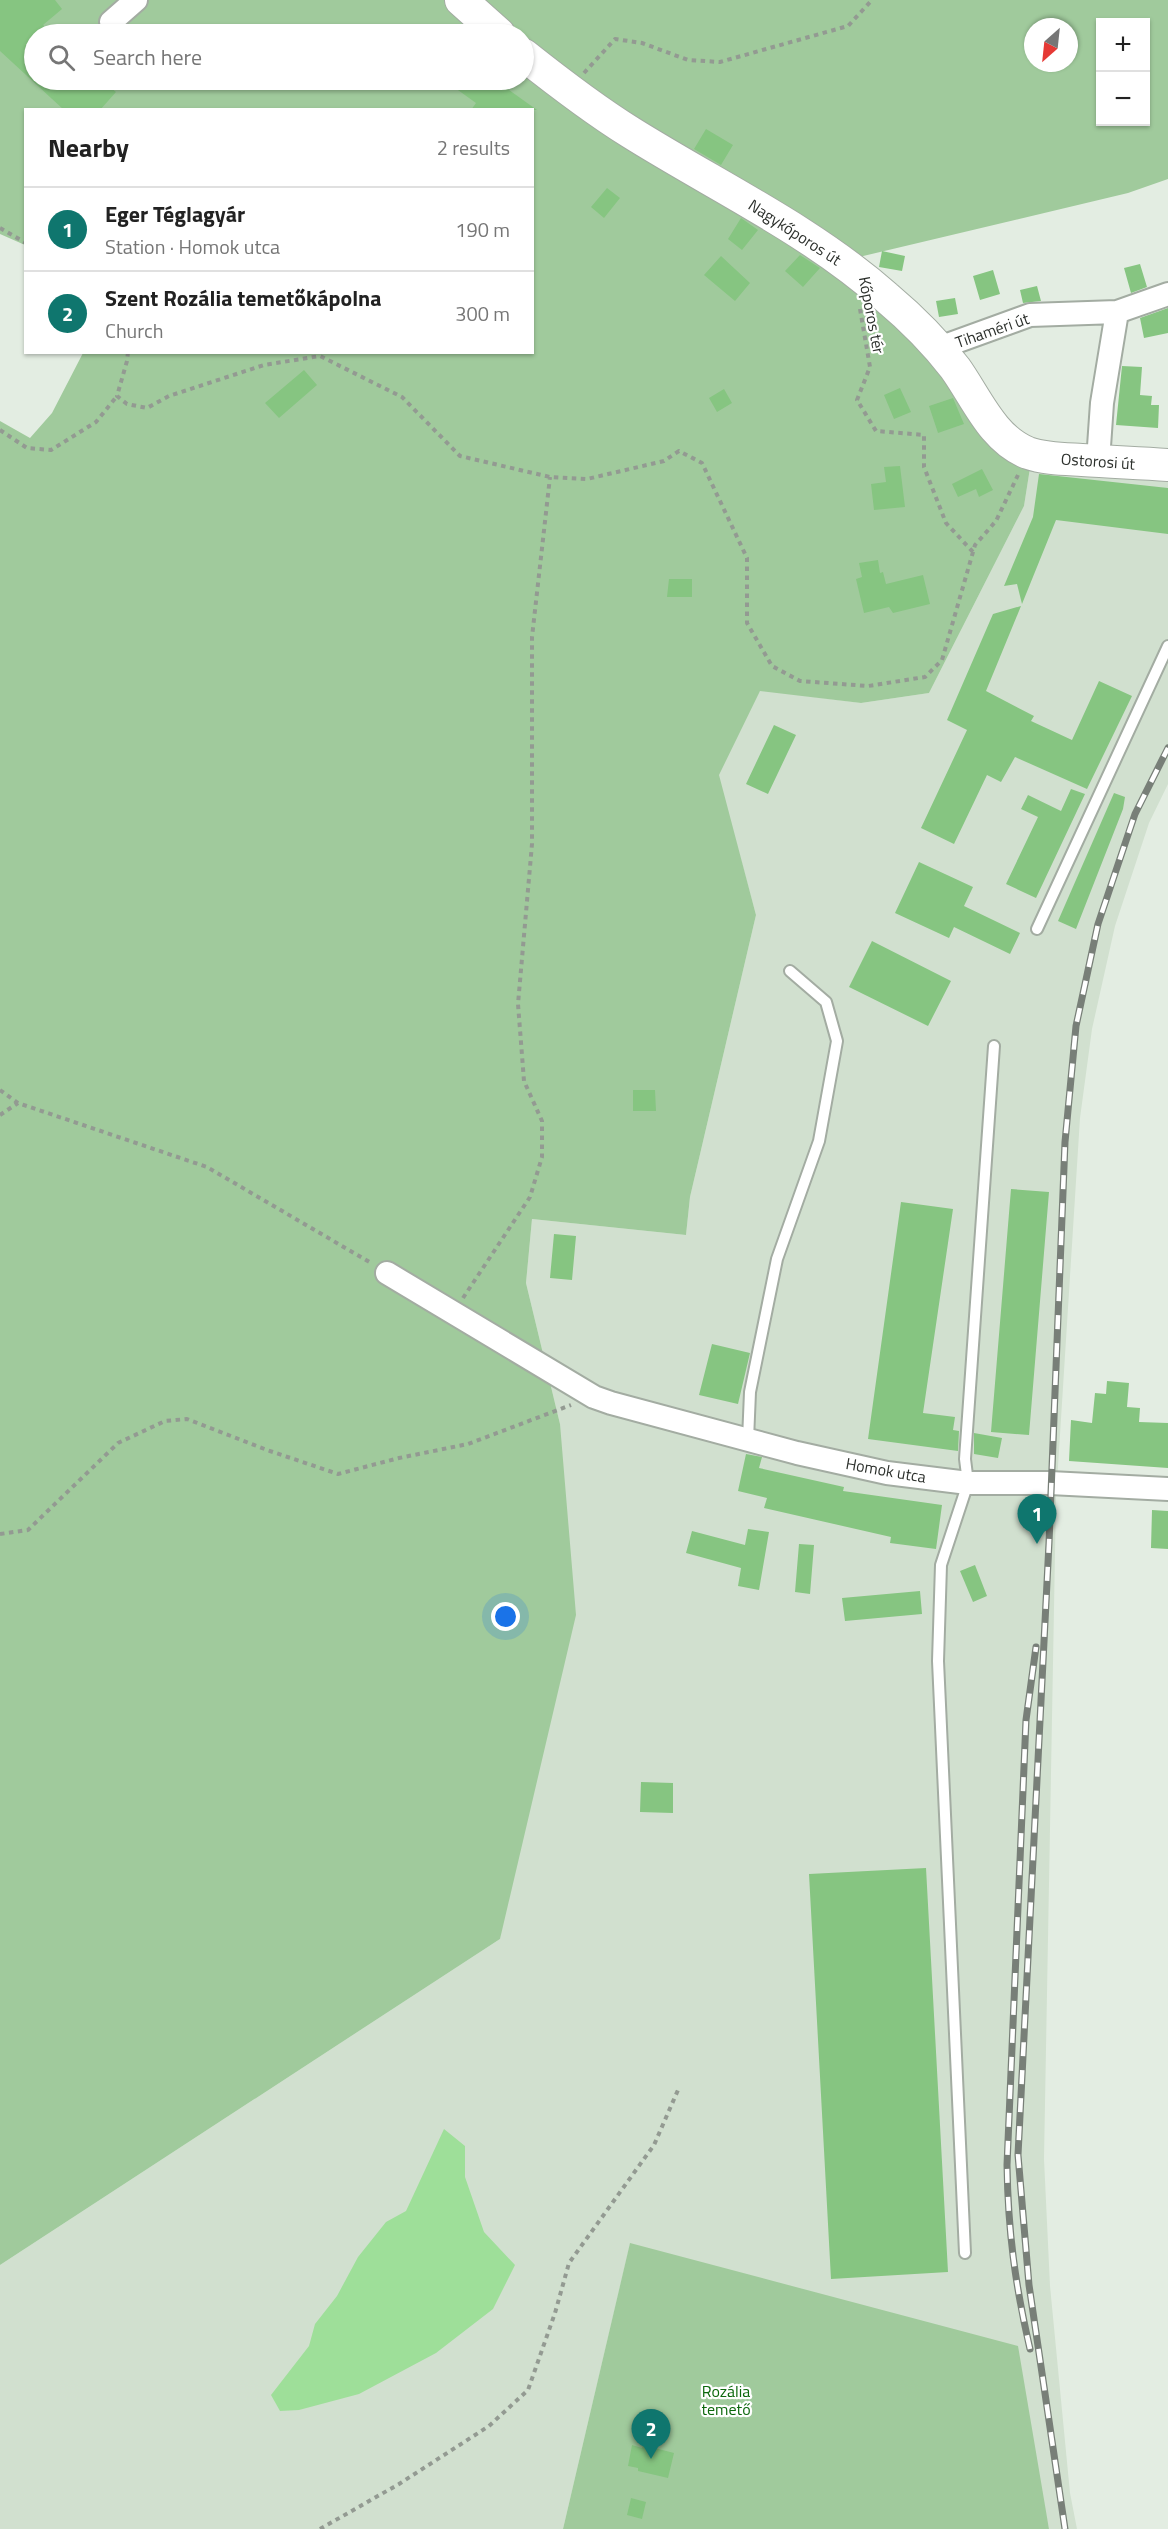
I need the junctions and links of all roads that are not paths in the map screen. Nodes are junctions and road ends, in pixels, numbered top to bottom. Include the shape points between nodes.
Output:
1 (136, 0) edge
2 (461, 0) edge
3 (111, 21) dead end
4 (488, 24) edge
5 (534, 63) edge
6 (1168, 294) edge
7 (1118, 312) junction
8 (939, 348) junction
9 (1028, 453) joint
10 (1098, 461) junction
11 (1168, 465) edge
12 (1168, 646) edge
13 (1037, 929) dead end
14 (790, 971) dead end
15 (994, 1046) dead end
16 (387, 1273) road end
17 (748, 1440) junction
18 (968, 1483) junction
19 (1168, 1489) edge
20 (965, 2253) dead end

1 - 3 street
2 - 4 main road
5 - 8 main road, Nagykőporos út via 629,132 812,241 876,288
6 - 7 street, Tihaméri út
7 - 8 street, Tihaméri út via 1030,315
7 - 10 street via 1102,403
8 - 9 main road, Nagykőporos út via 987,418 1011,443
9 - 10 main road, Ostorosi út
10 - 11 main road, Ostorosi út
12 - 13 lane
14 - 17 lane via 826,1002 837,1041 819,1141 777,1259 750,1392
15 - 18 lane via 965,1460
16 - 17 street, Homok utca via 603,1400
17 - 18 street, Homok utca via 887,1473
18 - 19 street, Homok utca
18 - 20 lane via 941,1565 938,1661

